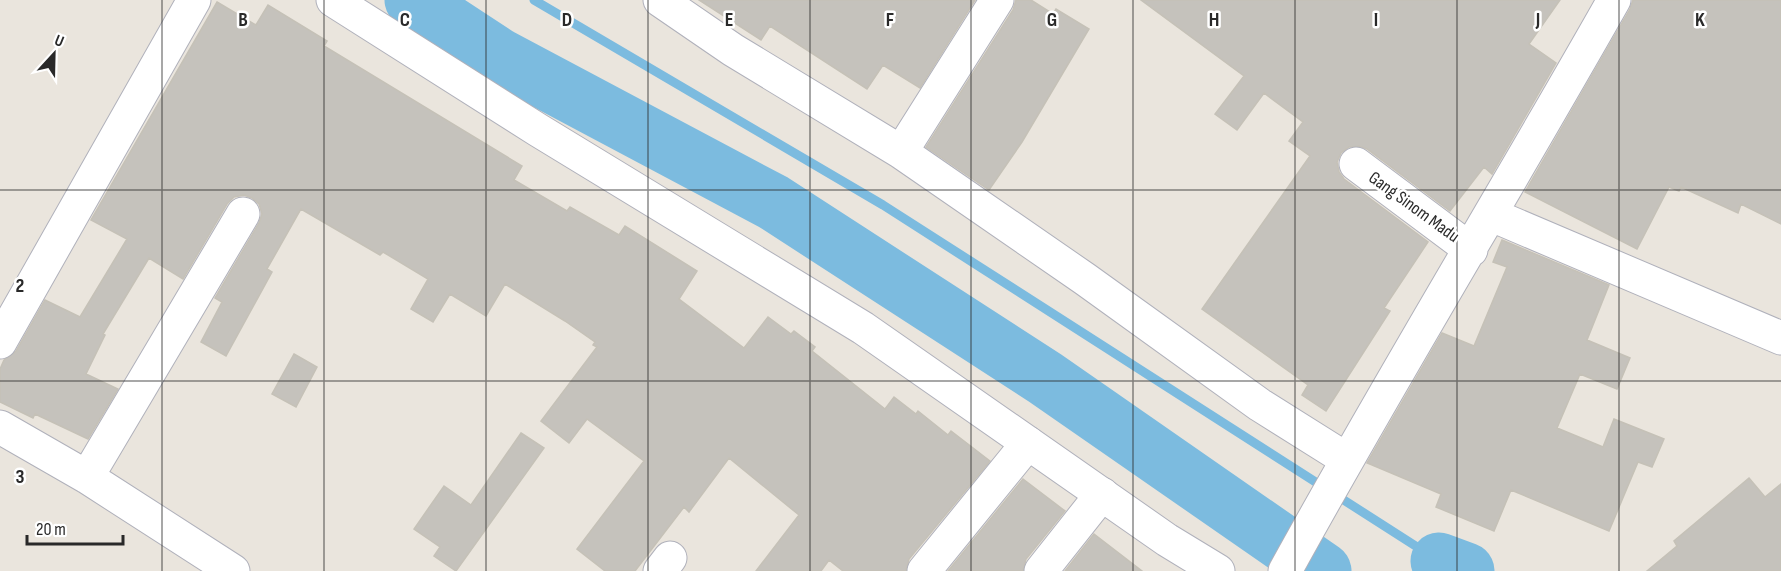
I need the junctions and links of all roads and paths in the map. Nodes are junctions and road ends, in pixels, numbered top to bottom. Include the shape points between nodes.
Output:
1 (194, 0) edge
2 (333, 0) edge
3 (660, 0) edge
4 (997, 0) edge
5 (1614, 0) edge
6 (901, 152) junction
7 (1356, 164) dead end
8 (243, 214) dead end
9 (1492, 215) junction
10 (1472, 250) junction
11 (1781, 338) edge
12 (0, 342) edge
13 (0, 428) edge
14 (1028, 443) junction
15 (1340, 471) junction
16 (87, 477) junction
17 (1102, 494) junction
18 (233, 571) edge
19 (924, 571) edge
20 (1041, 571) edge
21 (1218, 571) edge
22 (1285, 571) edge

1 - 12 street
2 - 14 street via 863,328
3 - 6 street via 733,50
4 - 6 street
5 - 9 street
6 - 15 street via 1296,430
7 - 10 street, Gang Sinom Madu
8 - 16 street
9 - 10 street
9 - 11 street
10 - 15 street
13 - 16 street
14 - 17 street
14 - 19 street
15 - 22 street
16 - 18 street
17 - 20 street
17 - 21 street

